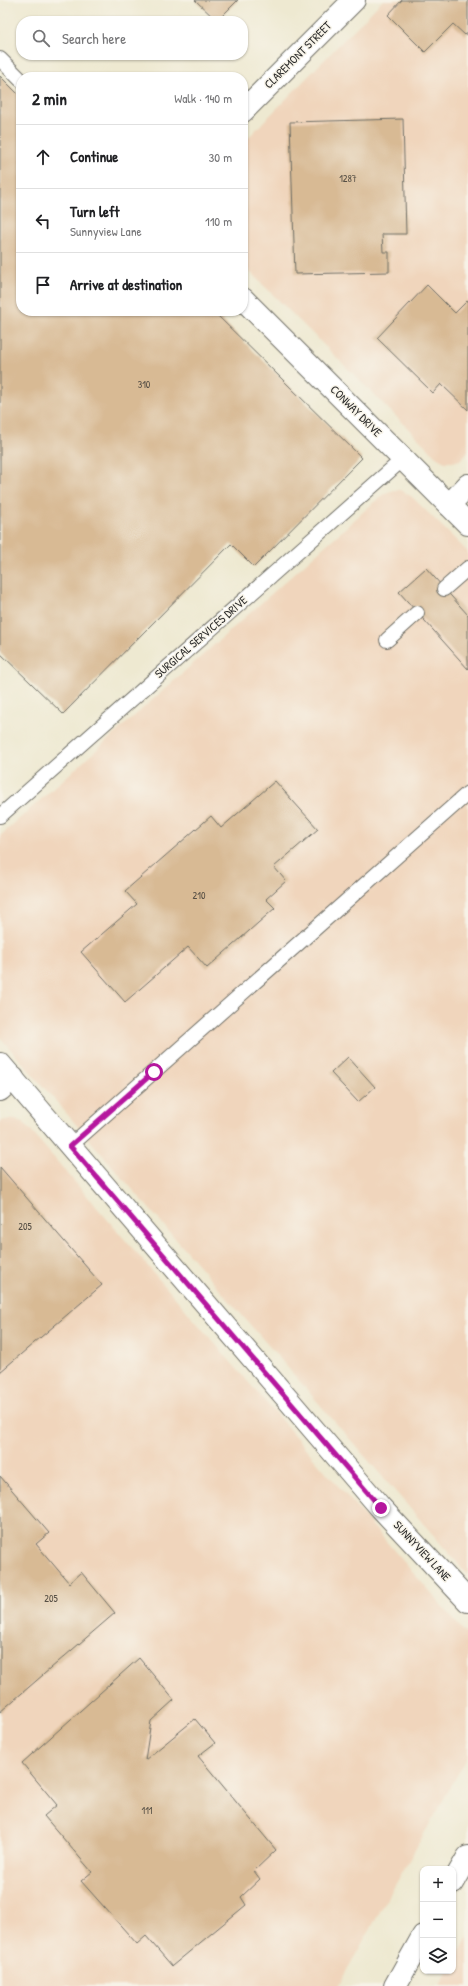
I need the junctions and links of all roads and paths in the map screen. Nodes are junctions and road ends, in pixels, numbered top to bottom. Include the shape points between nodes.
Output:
1 (354, 0) edge
2 (0, 59) edge
3 (16, 75) edge
4 (248, 106) edge
5 (248, 304) edge
6 (403, 459) junction
7 (468, 485) edge
8 (449, 505) junction
9 (468, 524) edge
10 (468, 568) edge
11 (444, 589) dead end
12 (417, 613) dead end
13 (387, 640) dead end
14 (468, 793) edge
15 (0, 816) edge
16 (4, 1077) edge
17 (70, 1146) junction
18 (468, 1601) edge
19 (468, 1857) edge
20 (456, 1878) edge
21 (422, 1938) edge
22 (394, 1986) edge

1 - 4 street, CLAREMONT STREET
2 - 3 lane
5 - 6 street, CONWAY DRIVE
6 - 8 street, CONWAY DRIVE
6 - 15 lane, SURGICAL SERVICES DRIVE
7 - 8 street
8 - 9 street, CONWAY DRIVE
10 - 11 lane
12 - 13 lane
14 - 17 lane
16 - 17 street, SUNNYVIEW LANE
17 - 18 street, SUNNYVIEW LANE via 381,1508
19 - 20 street
21 - 22 street

